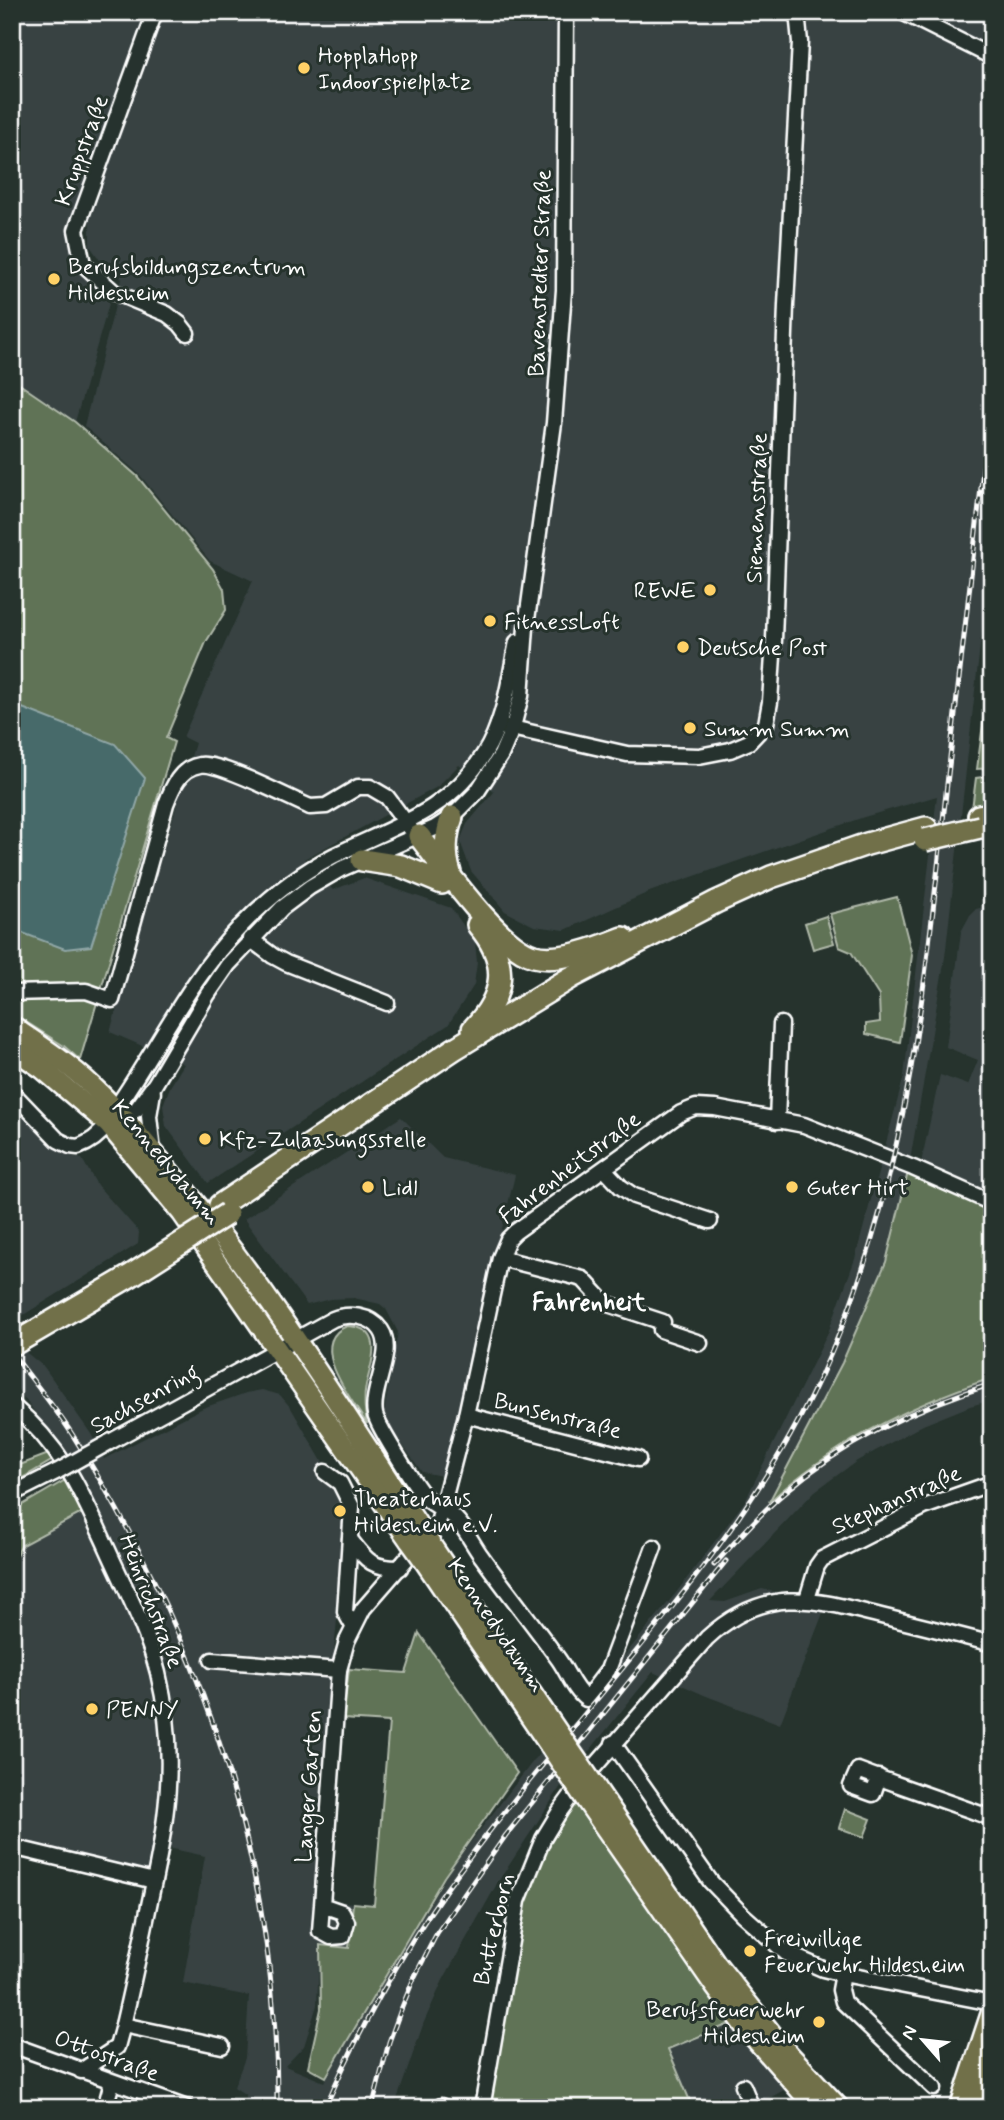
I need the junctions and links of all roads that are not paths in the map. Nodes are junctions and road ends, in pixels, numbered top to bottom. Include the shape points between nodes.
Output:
1 (155, 12) edge
2 (566, 12) edge
3 (797, 12) edge
4 (902, 12) edge
5 (992, 57) edge
6 (187, 333) dead end
7 (506, 726) junction
8 (452, 817) junction
9 (986, 821) edge
10 (411, 833) junction
11 (362, 860) junction
12 (446, 879) junction
13 (752, 892) junction
14 (716, 902) junction
15 (250, 939) junction
16 (12, 993) edge
17 (387, 1003) dead end
18 (780, 1024) dead end
19 (14, 1035) edge
20 (454, 1049) junction
21 (155, 1084) junction
22 (12, 1092) edge
23 (116, 1117) junction
24 (777, 1121) junction
25 (153, 1153) junction
26 (604, 1169) junction
27 (992, 1203) edge
28 (188, 1207) junction
29 (223, 1210) junction
30 (710, 1221) dead end
31 (499, 1258) junction
32 (12, 1332) edge
33 (296, 1340) junction
34 (700, 1343) dead end
35 (12, 1345) edge
36 (278, 1350) junction
37 (12, 1405) edge
38 (466, 1415) junction
39 (638, 1459) dead end
40 (325, 1472) dead end
41 (992, 1483) edge
42 (18, 1491) edge
43 (12, 1503) edge
44 (443, 1508) junction
45 (416, 1535) junction
46 (350, 1539) junction
47 (654, 1547) dead end
48 (400, 1568) junction
49 (807, 1599) junction
50 (353, 1626) junction
51 (992, 1644) edge
52 (212, 1660) dead end
53 (339, 1670) junction
54 (613, 1743) junction
55 (879, 1777) dead end
56 (591, 1794) junction
57 (992, 1818) edge
58 (12, 1847) edge
59 (154, 1881) junction
60 (321, 1905) dead end
61 (843, 1974) junction
62 (992, 2003) edge
63 (992, 2011) edge
64 (123, 2025) junction
65 (12, 2045) edge
66 (222, 2046) dead end
67 (992, 2063) edge
68 (81, 2071) junction
69 (112, 2082) junction
70 (743, 2086) dead end
71 (934, 2088) dead end
72 (105, 2108) edge
73 (187, 2108) edge
74 (482, 2108) edge
75 (752, 2108) edge
76 (816, 2108) edge
77 (839, 2108) edge
78 (960, 2108) edge
79 (979, 2108) edge

1 - 6 street, Kruppstraße via 76,230 83,264 114,292 167,314
2 - 7 street, Bavenstedter Straße via 564,290 554,423 538,535 525,579
3 - 7 street, Siemensstraße via 800,42 774,640 766,724 749,742 699,756 627,754
4 - 5 street
7 - 8 street, Bavenstedter Straße via 502,755 477,792
7 - 10 street, Bavenstedter Straße via 466,779
8 - 10 street, Bavenstedter Straße
8 - 12 highway via 446,835
9 - 13 highway, bridge via 925,834
10 - 11 street, Bavenstedter Straße
10 - 12 highway
10 - 16 street via 387,797 370,787 358,787 326,806 310,807 212,765 192,767 181,775 166,804 112,1000 86,991
10 - 23 street, Bavenstedter Straße via 332,857 272,895 238,928 194,985
11 - 12 highway
11 - 15 street, Bavenstedter Straße via 310,887
12 - 14 highway via 502,936 522,951 545,958 601,947
12 - 20 highway via 484,932 500,968 492,1007
13 - 14 highway
13 - 29 highway via 514,1024
14 - 20 highway via 572,977
15 - 17 street via 286,963
15 - 21 street, Bavenstedter Straße via 208,994
18 - 24 street
19 - 23 main road via 65,1063
19 - 23 main road, Kennedydamm via 43,1069 85,1104
20 - 29 highway
21 - 23 street, Bavenstedter Straße via 136,1110
21 - 25 street via 149,1116
22 - 23 street via 58,1140 70,1146 85,1144
23 - 25 main road, Kennedydamm
23 - 28 main road, Kennedydamm
24 - 26 street, Fahrenheitstraße via 696,1107 671,1119
24 - 27 street, Fahrenheitstraße via 804,1125
25 - 28 main road, Kennedydamm
26 - 30 street via 634,1196
26 - 31 street, Fahrenheitstraße via 515,1232
28 - 33 main road, Kennedydamm via 247,1268
28 - 36 main road, Kennedydamm
29 - 32 highway
29 - 35 highway, bridge via 110,1289
31 - 34 street via 583,1279 604,1303 663,1322 661,1330
31 - 38 street, Fahrenheitstraße
33 - 36 street, Sachsenring
33 - 44 street, Sachsenring via 344,1315 357,1316 381,1329 386,1350 375,1414 428,1501
33 - 45 main road, Kennedydamm
36 - 42 street, Sachsenring, bridge
36 - 45 main road, Kennedydamm
37 - 59 street, Heinrichstraße via 60,1455 90,1510 151,1649 164,1705 170,1769
38 - 39 street, Bunsenstraße
38 - 44 street, Fahrenheitstraße
40 - 46 street, Langer Garten via 340,1483 350,1499
41 - 49 street, Stephanstraße via 924,1507 828,1556 817,1566
42 - 43 street
44 - 47 street via 456,1518 586,1699 608,1670
44 - 48 street, Langer Garten via 438,1523
45 - 56 main road, Kennedydamm, bridge
46 - 48 street via 379,1568
46 - 50 street, Langer Garten via 345,1612
48 - 50 street, Langer Garten
49 - 51 street, Butterborn
49 - 54 street, Butterborn via 752,1608 715,1630
50 - 53 street, Langer Garten
52 - 53 street
53 - 60 street, Langer Garten
54 - 61 street via 711,1882 734,1906 786,1953
54 - 74 street, Butterborn via 560,1811 522,1887
55 - 57 street
56 - 76 main road, Kennedydamm via 715,1986
56 - 77 main road, Kennedydamm via 717,1965 782,2047
58 - 59 street
59 - 64 street, Heinrichstraße
61 - 62 street
61 - 71 street via 843,2002
63 - 78 main road
64 - 66 street
64 - 68 street, Heinrichstraße via 117,2047
65 - 68 street, Ottostraße
67 - 79 main road
68 - 69 street, Ottostraße
69 - 72 street
69 - 73 street, Ottostraße
70 - 75 street

